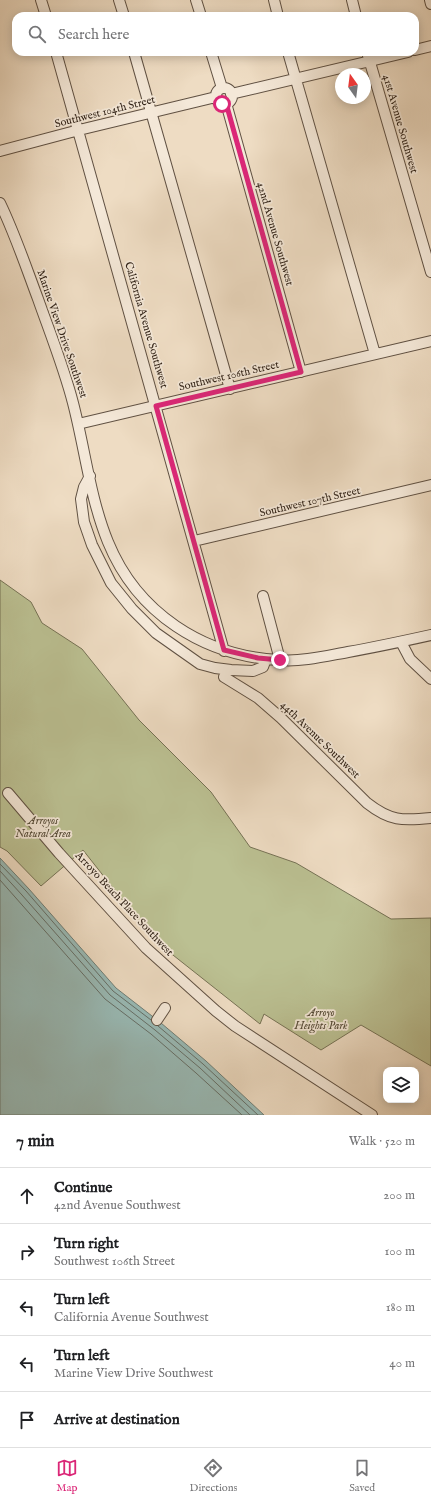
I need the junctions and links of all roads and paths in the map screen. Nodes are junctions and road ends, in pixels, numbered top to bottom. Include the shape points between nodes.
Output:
1 (41, 0) edge
2 (119, 0) edge
3 (196, 0) edge
4 (274, 0) edge
5 (352, 0) edge
6 (430, 0) edge
7 (431, 4) edge
8 (45, 12) edge
9 (123, 12) edge
10 (200, 12) edge
11 (277, 12) edge
12 (355, 12) edge
13 (431, 46) edge
14 (419, 49) edge
15 (57, 56) edge
16 (135, 56) edge
17 (212, 56) edge
18 (289, 56) edge
19 (368, 57) edge
20 (296, 78) junction
21 (219, 93) junction
22 (231, 94) junction
23 (226, 103) junction
24 (150, 113) junction
25 (79, 130) junction
26 (0, 151) edge
27 (0, 203) edge
28 (431, 272) edge
29 (431, 341) edge
30 (375, 354) junction
31 (301, 372) junction
32 (230, 389) junction
33 (156, 406) junction
34 (78, 424) junction
35 (90, 476) junction
36 (431, 486) edge
37 (194, 541) junction
38 (263, 596) dead end
39 (431, 635) edge
40 (401, 642) junction
41 (224, 650) junction
42 (266, 659) junction
43 (280, 660) junction
44 (224, 678) dead end
45 (431, 679) edge
46 (8, 793) dead end
47 (431, 818) edge
48 (164, 1008) dead end
49 (157, 1020) dead end
50 (372, 1115) edge

1 - 8 street
2 - 9 street
3 - 10 street
4 - 11 street
5 - 12 street
6 - 7 street
13 - 14 street
15 - 25 street, California Avenue Southwest
16 - 24 street
17 - 21 street
18 - 20 street
19 - 20 street
19 - 28 street, 41st Avenue Southwest
20 - 22 street
20 - 30 street
21 - 22 street via 228,90
21 - 23 street via 220,103
21 - 24 street, Southwest 104th Street
22 - 23 street via 231,100
23 - 31 street, 42nd Avenue Southwest
24 - 25 street, Southwest 104th Street
24 - 32 street
25 - 26 street, Southwest 104th Street
25 - 33 street, California Avenue Southwest
27 - 34 street, Marine View Drive Southwest via 47,325
29 - 30 street, Southwest 106th Street
30 - 31 street, Southwest 106th Street
31 - 32 street, Southwest 106th Street
32 - 33 street, Southwest 106th Street
33 - 34 street, Southwest 106th Street
33 - 37 street, California Avenue Southwest
34 - 35 street, Marine View Drive Southwest
35 - 41 street, Marine View Drive Southwest via 108,542 119,566 132,585 148,605 168,622
35 - 42 street via 81,499 84,522 111,583 132,609 156,632 200,664 220,669 253,671 263,667
36 - 37 street, Southwest 107th Street
37 - 41 street, California Avenue Southwest
38 - 43 street
39 - 40 street, Marine View Drive Southwest
40 - 43 street, Marine View Drive Southwest via 300,660
40 - 45 street via 410,659
41 - 42 street, Marine View Drive Southwest
42 - 43 street, Marine View Drive Southwest
44 - 47 street, 44th Avenue Southwest via 258,698 367,803 386,816 411,820
46 - 50 street, Arroyo Beach Place Southwest via 146,948 216,1010 235,1026
48 - 49 street

